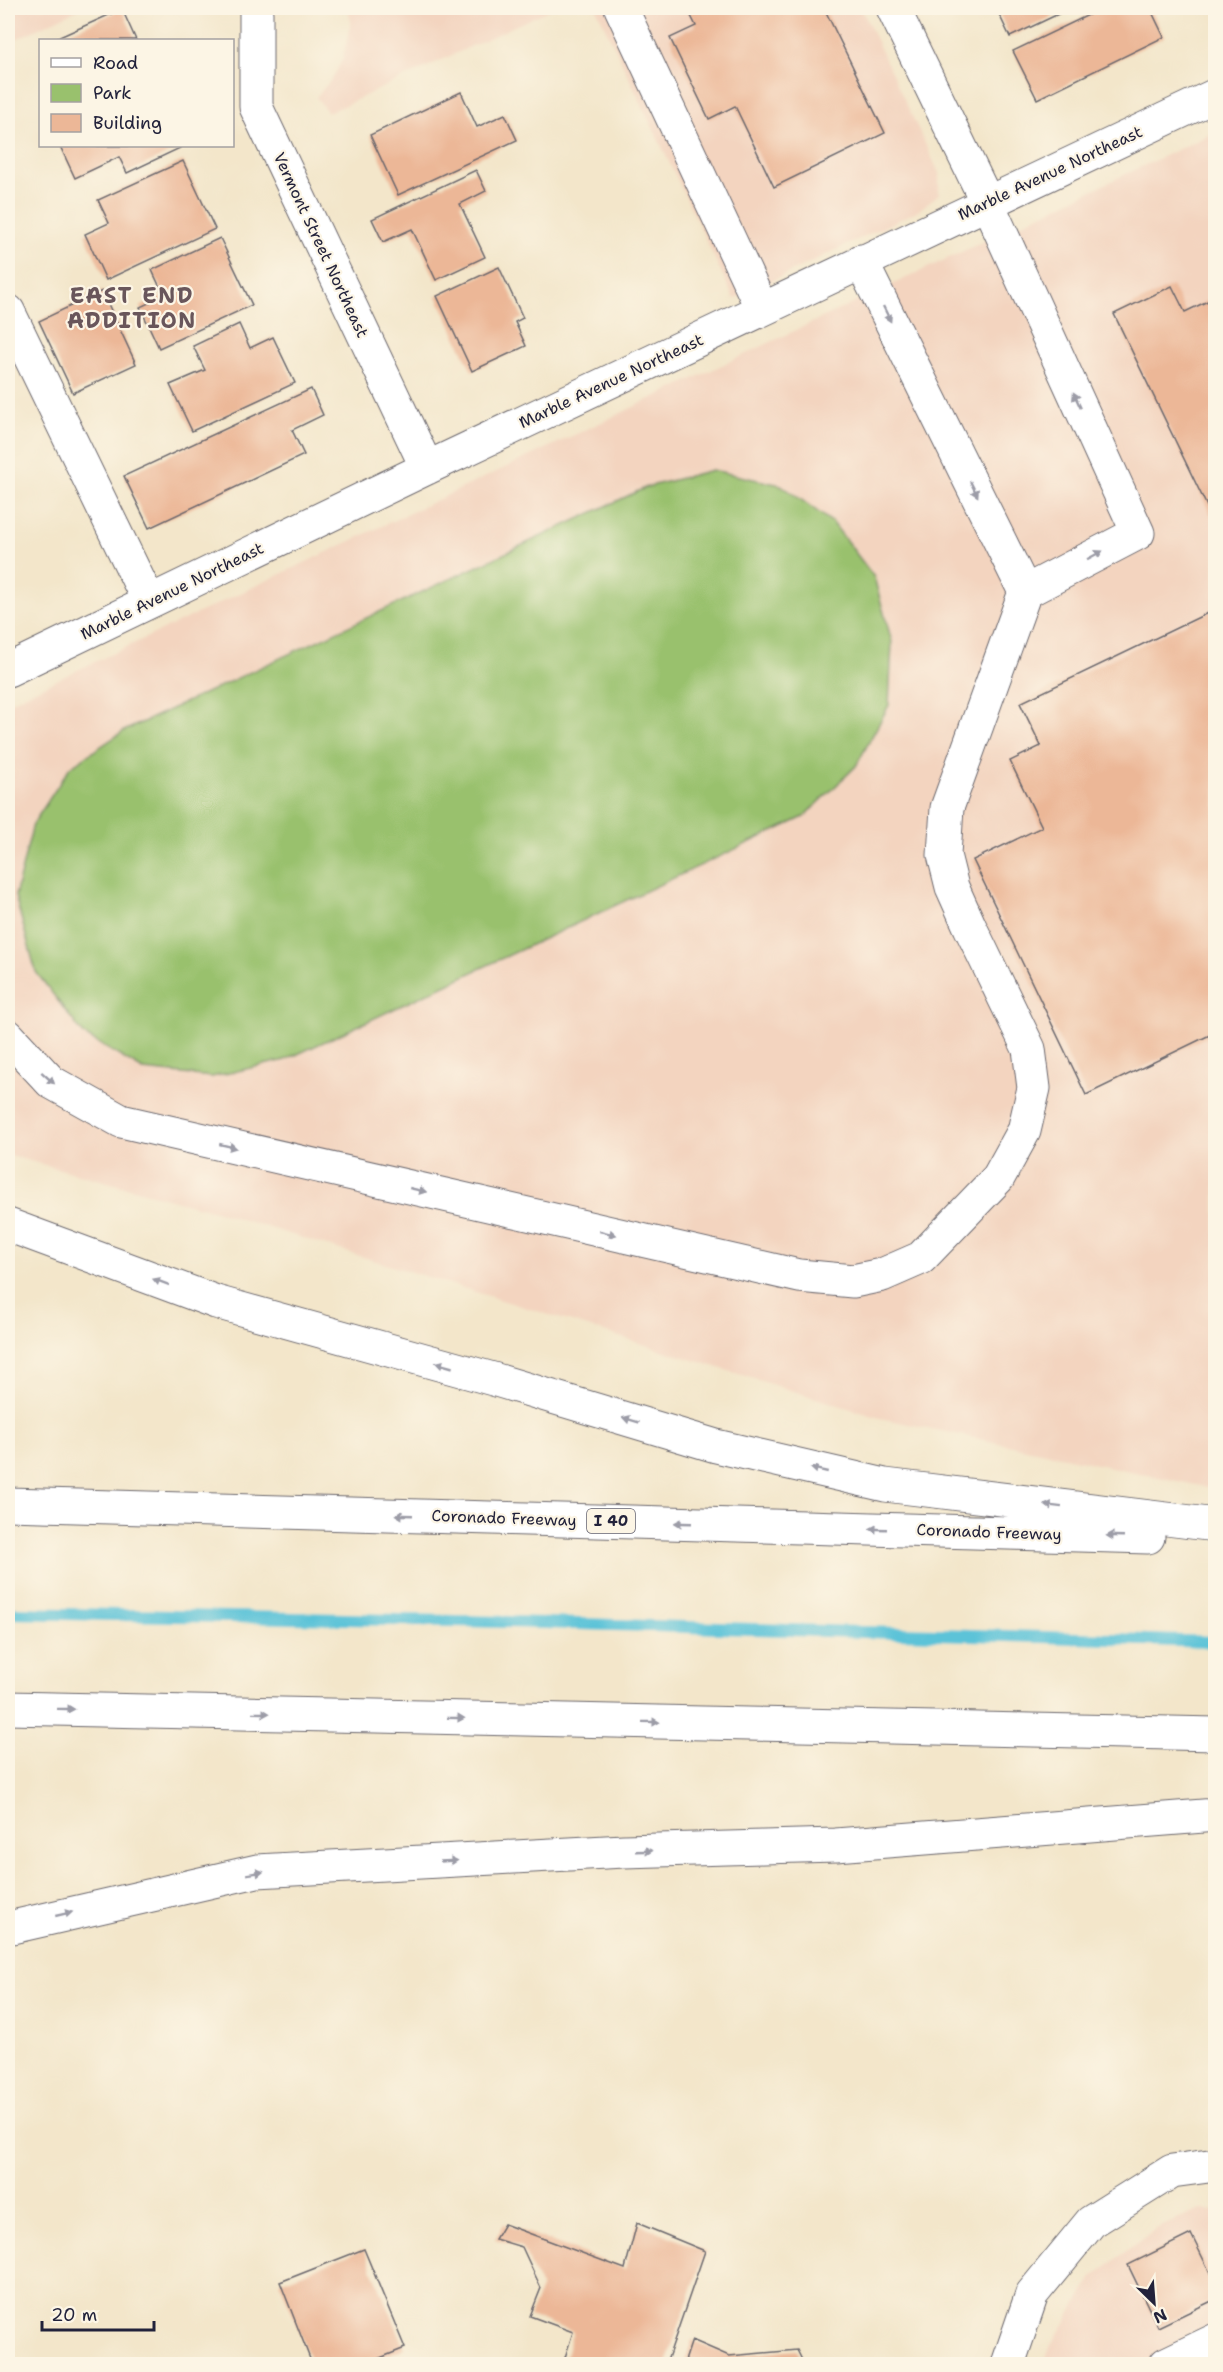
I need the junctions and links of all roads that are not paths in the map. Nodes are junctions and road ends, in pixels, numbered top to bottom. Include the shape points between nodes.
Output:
1 (621, 8) edge
2 (893, 8) edge
3 (256, 13) dead end
4 (1215, 95) edge
5 (987, 202) junction
6 (861, 261) junction
7 (762, 309) junction
8 (8, 311) edge
9 (428, 468) junction
10 (1025, 592) junction
11 (149, 602) junction
12 (8, 670) edge
13 (8, 1036) edge
14 (8, 1225) edge
15 (8, 1504) edge
16 (1215, 1525) edge
17 (1215, 1539) edge
18 (8, 1708) edge
19 (1215, 1734) edge
20 (1215, 1815) edge
21 (11, 1929) edge
22 (1215, 2165) edge
23 (1215, 2340) edge
24 (1015, 2363) edge
25 (1166, 2364) edge

1 - 7 main road
2 - 5 main road
3 - 9 main road, Vermont Street Northeast via 256,107
4 - 5 main road, Marble Avenue Northeast
5 - 6 main road, Marble Avenue Northeast
10 -> 5 main road via 1138,532
6 - 7 main road, Marble Avenue Northeast
6 -> 10 main road
7 - 9 main road, Marble Avenue Northeast
8 - 11 main road
9 - 11 main road, Marble Avenue Northeast
13 -> 10 main road via 51,1082 121,1121 799,1276 853,1281 882,1275 921,1258 998,1178 1024,1131 1034,1088 1029,1049 957,897 944,855 947,808
11 - 12 main road, Marble Avenue Northeast
16 -> 14 main road via 885,1485 716,1446 493,1378 216,1302
17 -> 15 main road, Coronado Freeway / I 40
18 -> 19 main road
21 -> 20 main road via 257,1872 624,1851 836,1845
22 - 24 main road via 1172,2171 1091,2222 1032,2294
23 - 25 main road

